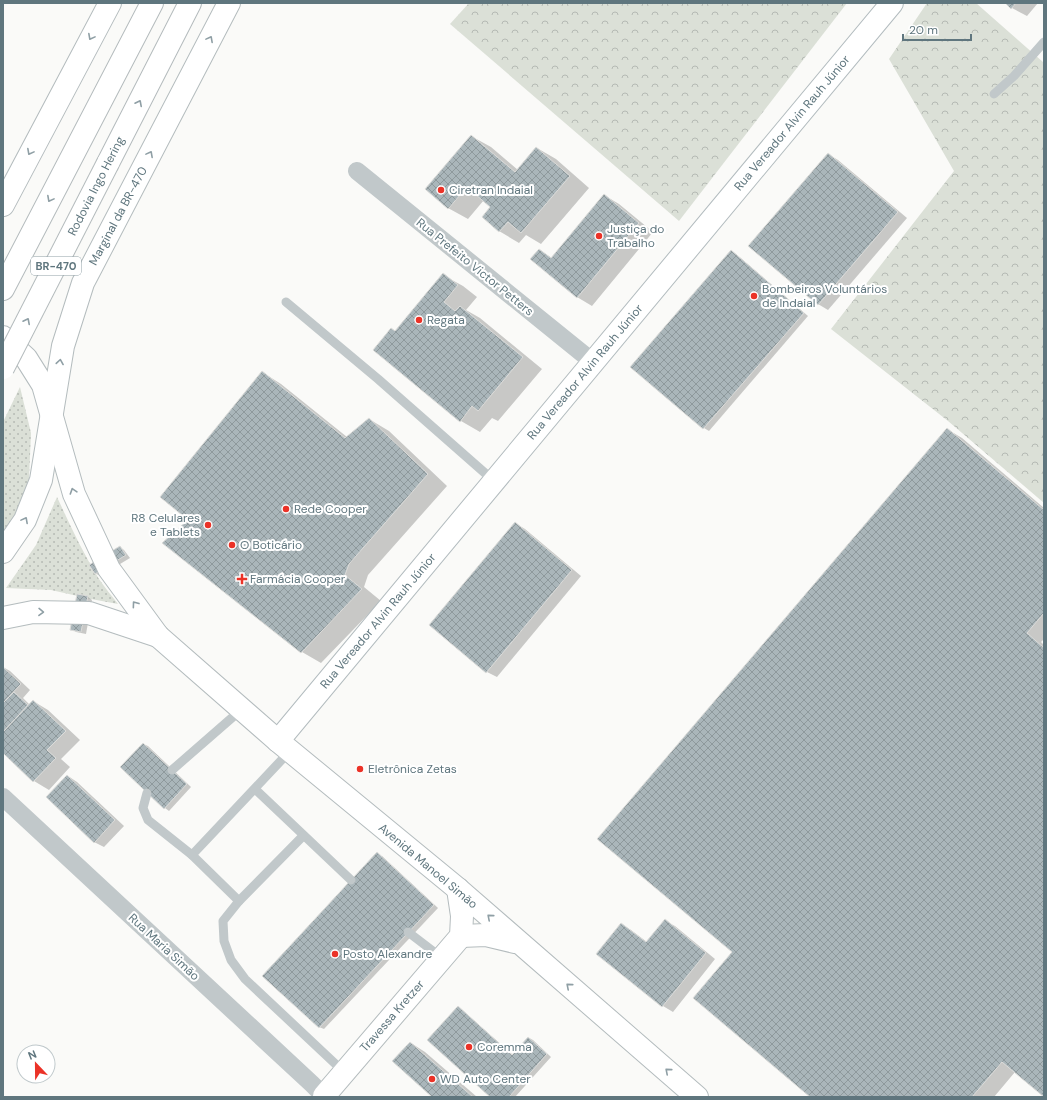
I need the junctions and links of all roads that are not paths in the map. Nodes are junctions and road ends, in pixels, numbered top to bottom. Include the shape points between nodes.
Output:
1 (110, 3) edge
2 (152, 3) edge
3 (190, 3) edge
4 (229, 3) edge
5 (892, 3) edge
6 (1044, 42) edge
7 (994, 94) dead end
8 (357, 171) dead end
9 (3, 205) edge
10 (3, 289) edge
11 (286, 302) dead end
12 (3, 337) edge
13 (593, 362) junction
14 (3, 368) edge
15 (52, 415) junction
16 (494, 481) junction
17 (3, 552) edge
18 (3, 618) edge
19 (158, 636) junction
20 (242, 709) junction
21 (284, 746) junction
22 (172, 770) dead end
23 (255, 789) junction
24 (147, 793) dead end
25 (3, 797) edge
26 (303, 836) junction
27 (192, 856) junction
28 (351, 880) dead end
29 (458, 889) junction
30 (239, 901) junction
31 (408, 932) dead end
32 (461, 936) junction
33 (519, 943) junction
34 (442, 958) junction
35 (344, 1072) junction
36 (324, 1097) edge
37 (697, 1097) edge

1 -> 9 main road
2 -> 10 main road, BR-470
14 -> 3 main road, Rodovia Ingo Hering / BR-470, bridge
15 -> 4 main road, Marginal da BR-470 via 63,346 83,283
5 - 13 main road, Rua Vereador Alvin Rauh Júnior
6 - 7 lane
8 - 13 street, Rua Prefeito Victor Petters
11 - 16 lane
12 - 15 main road, Avenida Manoel Simão via 26,358 43,385
13 - 16 main road, Rua Vereador Alvin Rauh Júnior
17 -> 15 main road, Marginal da BR-470 via 25,520 41,480
19 -> 15 main road, Avenida Manoel Simão via 109,568 74,494
16 - 21 main road, Rua Vereador Alvin Rauh Júnior
18 -> 19 main road, Avenida Manoel Simão via 33,612 89,613
19 - 20 main road, Avenida Manoel Simão
20 - 21 main road, Avenida Manoel Simão
20 - 22 lane
21 - 23 lane
21 - 29 main road, Avenida Manoel Simão
23 - 26 lane
23 - 27 lane
24 - 27 lane via 143,808 148,820
25 - 36 street, Rua Maria Simão
26 - 28 lane
26 - 30 lane
27 - 30 lane
29 - 32 main road via 462,916
33 -> 29 main road, Avenida Manoel Simão
30 - 35 lane via 223,921 224,941 231,960 245,978
31 - 34 lane
32 - 33 main road via 486,935
32 - 34 main road, Travessa Kretzer
37 -> 33 main road, Avenida Manoel Simão
34 - 35 main road, Travessa Kretzer
35 - 36 main road, Travessa Kretzer

